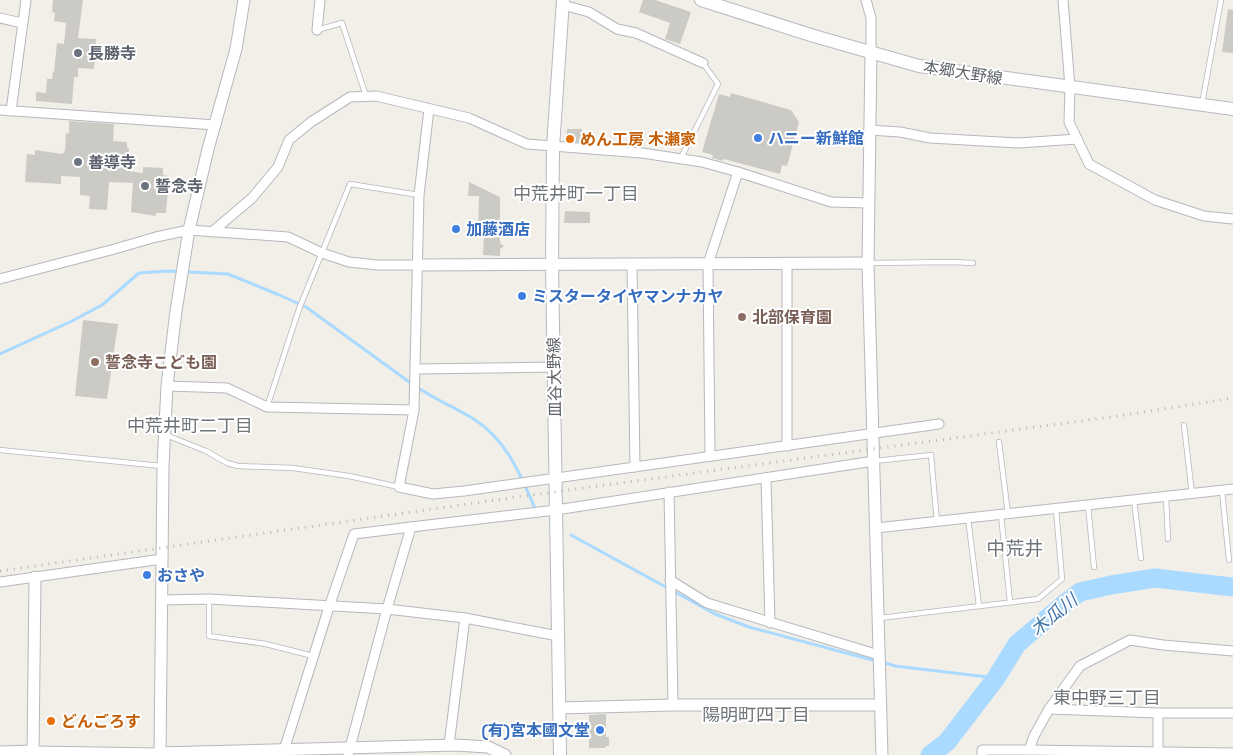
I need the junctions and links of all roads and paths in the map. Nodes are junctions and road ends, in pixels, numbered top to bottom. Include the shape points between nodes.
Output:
1 (26, 0) edge
2 (244, 0) edge
3 (320, 0) edge
4 (701, 0) edge
5 (866, 0) edge
6 (1063, 0) edge
7 (1221, 0) edge
8 (563, 2) edge
9 (0, 18) edge
10 (22, 23) junction
11 (318, 30) joint
12 (871, 52) junction
13 (703, 63) joint
14 (1070, 87) junction
15 (366, 96) junction
16 (1202, 105) junction
17 (429, 109) junction
18 (1233, 109) edge
19 (0, 110) edge
20 (11, 111) junction
21 (216, 125) junction
22 (869, 130) junction
23 (1077, 140) junction
24 (553, 147) junction
25 (681, 159) junction
26 (738, 172) junction
27 (419, 195) junction
28 (868, 204) junction
29 (1233, 219) edge
30 (189, 230) junction
31 (212, 232) junction
32 (322, 253) junction
33 (868, 263) junction
34 (974, 263) dead end
35 (708, 264) junction
36 (788, 264) junction
37 (418, 265) junction
38 (552, 265) junction
39 (632, 265) junction
40 (0, 279) edge
41 (554, 367) junction
42 (416, 369) junction
43 (167, 386) junction
44 (267, 407) junction
45 (414, 410) junction
46 (940, 424) dead end
47 (1184, 425) dead end
48 (165, 434) junction
49 (873, 434) junction
50 (999, 442) dead end
51 (787, 446) junction
52 (0, 450) edge
53 (710, 456) junction
54 (874, 461) junction
55 (164, 466) junction
56 (635, 466) junction
57 (556, 477) junction
58 (766, 478) junction
59 (399, 487) junction
60 (1233, 489) edge
61 (1222, 490) junction
62 (669, 492) junction
63 (1192, 494) junction
64 (1166, 497) junction
65 (1134, 500) junction
66 (1088, 505) junction
67 (1056, 509) junction
68 (556, 510) junction
69 (1005, 514) junction
70 (968, 518) junction
71 (937, 522) junction
72 (411, 527) junction
73 (876, 528) junction
74 (1168, 539) dead end
75 (1141, 558) dead end
76 (162, 559) junction
77 (1229, 560) dead end
78 (1094, 566) dead end
79 (35, 577) junction
80 (670, 580) junction
81 (0, 582) edge
82 (209, 598) junction
83 (162, 600) junction
84 (1010, 602) junction
85 (978, 606) junction
86 (329, 607) junction
87 (387, 609) junction
88 (465, 618) junction
89 (878, 618) junction
90 (770, 623) junction
91 (558, 636) junction
92 (1233, 651) edge
93 (313, 656) junction
94 (879, 656) junction
95 (672, 705) junction
96 (880, 705) junction
97 (559, 708) junction
98 (1049, 709) junction
99 (1158, 713) junction
100 (1233, 713) edge
101 (449, 745) junction
102 (423, 750) edge
103 (1029, 750) junction
104 (280, 751) edge
105 (349, 751) edge
106 (0, 752) edge
107 (1158, 752) junction
108 (34, 753) edge
109 (227, 753) edge
110 (1233, 753) edge
111 (160, 754) edge
112 (505, 755) edge
113 (560, 755) edge
114 (882, 755) edge
115 (982, 755) edge

1 - 10 street
2 - 21 street via 236,49
3 - 11 street
4 - 12 main road, 本郷大野線
5 - 12 street via 871,18
6 - 14 street
7 - 16 lane
8 - 13 street via 618,29 636,33
8 - 24 main road, 皿谷大野線
9 - 10 street
10 - 20 street
11 - 15 lane via 342,23
12 - 14 main road, 本郷大野線 via 919,66
12 - 22 street
13 - 25 lane via 718,84
14 - 16 main road, 本郷大野線
14 - 23 street via 1068,122
15 - 17 street
15 - 31 street via 350,97 289,140 278,168 252,198
16 - 18 main road, 本郷大野線
17 - 24 street via 469,118 526,144
17 - 27 street
19 - 20 street
20 - 21 street
21 - 30 street
22 - 23 street via 1019,144
22 - 28 street
23 - 29 street via 1089,164 1155,200 1204,216
24 - 25 street
24 - 38 main road, 皿谷大野線
25 - 26 street
26 - 28 street via 831,202
26 - 35 street
27 - 32 lane via 350,184
27 - 37 street
28 - 33 street
30 - 31 street
30 - 40 street
30 - 43 street
31 - 32 street via 288,237
32 - 37 street via 349,262
32 - 44 lane via 299,309
33 - 34 lane
33 - 36 street
33 - 49 street
35 - 36 street
35 - 39 street
35 - 53 street
36 - 51 street
37 - 38 street
37 - 42 street
38 - 39 street
38 - 41 main road, 皿谷大野線
39 - 56 street
41 - 42 street
41 - 57 main road, 皿谷大野線
42 - 45 street
43 - 44 street via 227,388
43 - 48 street
44 - 45 street
45 - 59 street
46 - 49 street
47 - 63 lane
48 - 55 street
48 - 59 lane via 238,466 302,469
49 - 51 street
49 - 54 street
50 - 69 lane
51 - 53 street
52 - 55 lane
53 - 56 street
54 - 58 street
54 - 71 lane via 930,455
54 - 73 street
55 - 76 street
56 - 57 street
57 - 59 street via 433,494
57 - 68 main road, 皿谷大野線
58 - 62 street
58 - 90 street
60 - 61 street
61 - 63 street
61 - 77 lane
62 - 68 street
62 - 80 street
63 - 64 street
64 - 65 street
64 - 74 lane
65 - 66 street
65 - 75 lane
66 - 67 street
66 - 78 lane
67 - 69 street
67 - 84 lane via 1062,580 1038,599
68 - 72 street
68 - 91 main road, 皿谷大野線
69 - 70 street
69 - 84 lane
70 - 71 street
70 - 85 lane
71 - 73 street
72 - 86 street via 354,534
72 - 87 street
73 - 89 street
76 - 79 street
76 - 83 street
79 - 81 street
79 - 108 street
80 - 90 street via 707,603
80 - 95 street
82 - 83 street
82 - 86 street
82 - 93 lane via 209,636 266,644
83 - 111 street
84 - 85 lane
85 - 89 lane
86 - 87 street
86 - 93 street
87 - 88 street
87 - 105 street
88 - 91 street
88 - 101 street
89 - 94 street
90 - 94 street
91 - 97 main road, 皿谷大野線
92 - 98 street via 1130,640 1080,666
93 - 104 street
94 - 96 street
95 - 96 street
95 - 97 street
96 - 114 street
97 - 113 main road, 皿谷大野線
98 - 99 street
98 - 103 street
99 - 100 street
99 - 107 street
101 - 102 street
101 - 112 street via 488,747
102 - 105 street
103 - 107 street
103 - 115 street via 982,750
104 - 105 street
104 - 109 street
106 - 108 street
107 - 110 street
108 - 111 street
109 - 111 street

